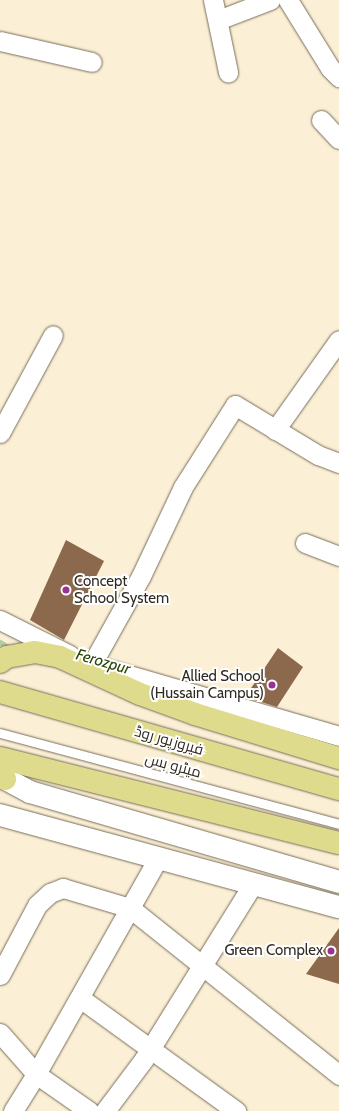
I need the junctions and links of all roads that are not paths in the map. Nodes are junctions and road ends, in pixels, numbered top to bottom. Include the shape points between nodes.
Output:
1 (213, 0) edge
2 (270, 0) edge
3 (288, 0) edge
4 (218, 20) junction
5 (0, 41) edge
6 (92, 62) dead end
7 (228, 72) dead end
8 (339, 77) edge
9 (321, 120) dead end
10 (339, 139) edge
11 (52, 335) dead end
12 (339, 340) edge
13 (275, 430) junction
14 (0, 433) edge
15 (339, 463) edge
16 (305, 543) dead end
17 (339, 556) edge
18 (0, 620) edge
19 (0, 662) edge
20 (92, 664) junction
21 (0, 683) edge
22 (0, 692) edge
23 (33, 701) junction
24 (0, 733) edge
25 (339, 736) edge
26 (0, 758) edge
27 (339, 758) edge
28 (2, 777) edge
29 (339, 789) edge
30 (0, 815) edge
31 (339, 824) edge
32 (339, 843) edge
33 (158, 858) junction
34 (339, 882) edge
35 (253, 884) junction
36 (339, 906) edge
37 (130, 908) junction
38 (203, 965) junction
39 (0, 975) edge
40 (80, 998) junction
41 (0, 1033) edge
42 (150, 1048) junction
43 (36, 1074) junction
44 (339, 1075) edge
45 (13, 1111) edge
46 (89, 1111) edge
47 (105, 1111) edge
48 (236, 1111) edge

1 - 4 street
2 - 4 street
3 - 8 street via 330,68
4 - 7 street
5 - 6 street
9 - 10 street
11 - 14 street
12 - 13 street
13 - 15 street via 318,455
13 - 20 street via 235,405 183,487 141,576
16 - 17 street
18 - 20 street
19 - 27 main road via 7,657 35,652 60,657 140,694 195,714
20 - 25 street
21 - 23 main road
22 - 23 main road, فیروزپور روڈ
23 - 29 main road, فیروزپور روڈ
24 - 31 lane, میٹرو بس
26 - 32 main road
28 - 34 main road via 30,792
30 - 33 main road
33 - 35 main road
33 - 37 street
35 - 36 main road
35 - 38 street
37 - 38 street
37 - 39 street via 63,888 50,893 37,905
37 - 40 street
38 - 42 street
38 - 44 street
40 - 42 street
40 - 43 street
41 - 43 street
42 - 47 street
42 - 48 street
43 - 45 street
43 - 46 street

